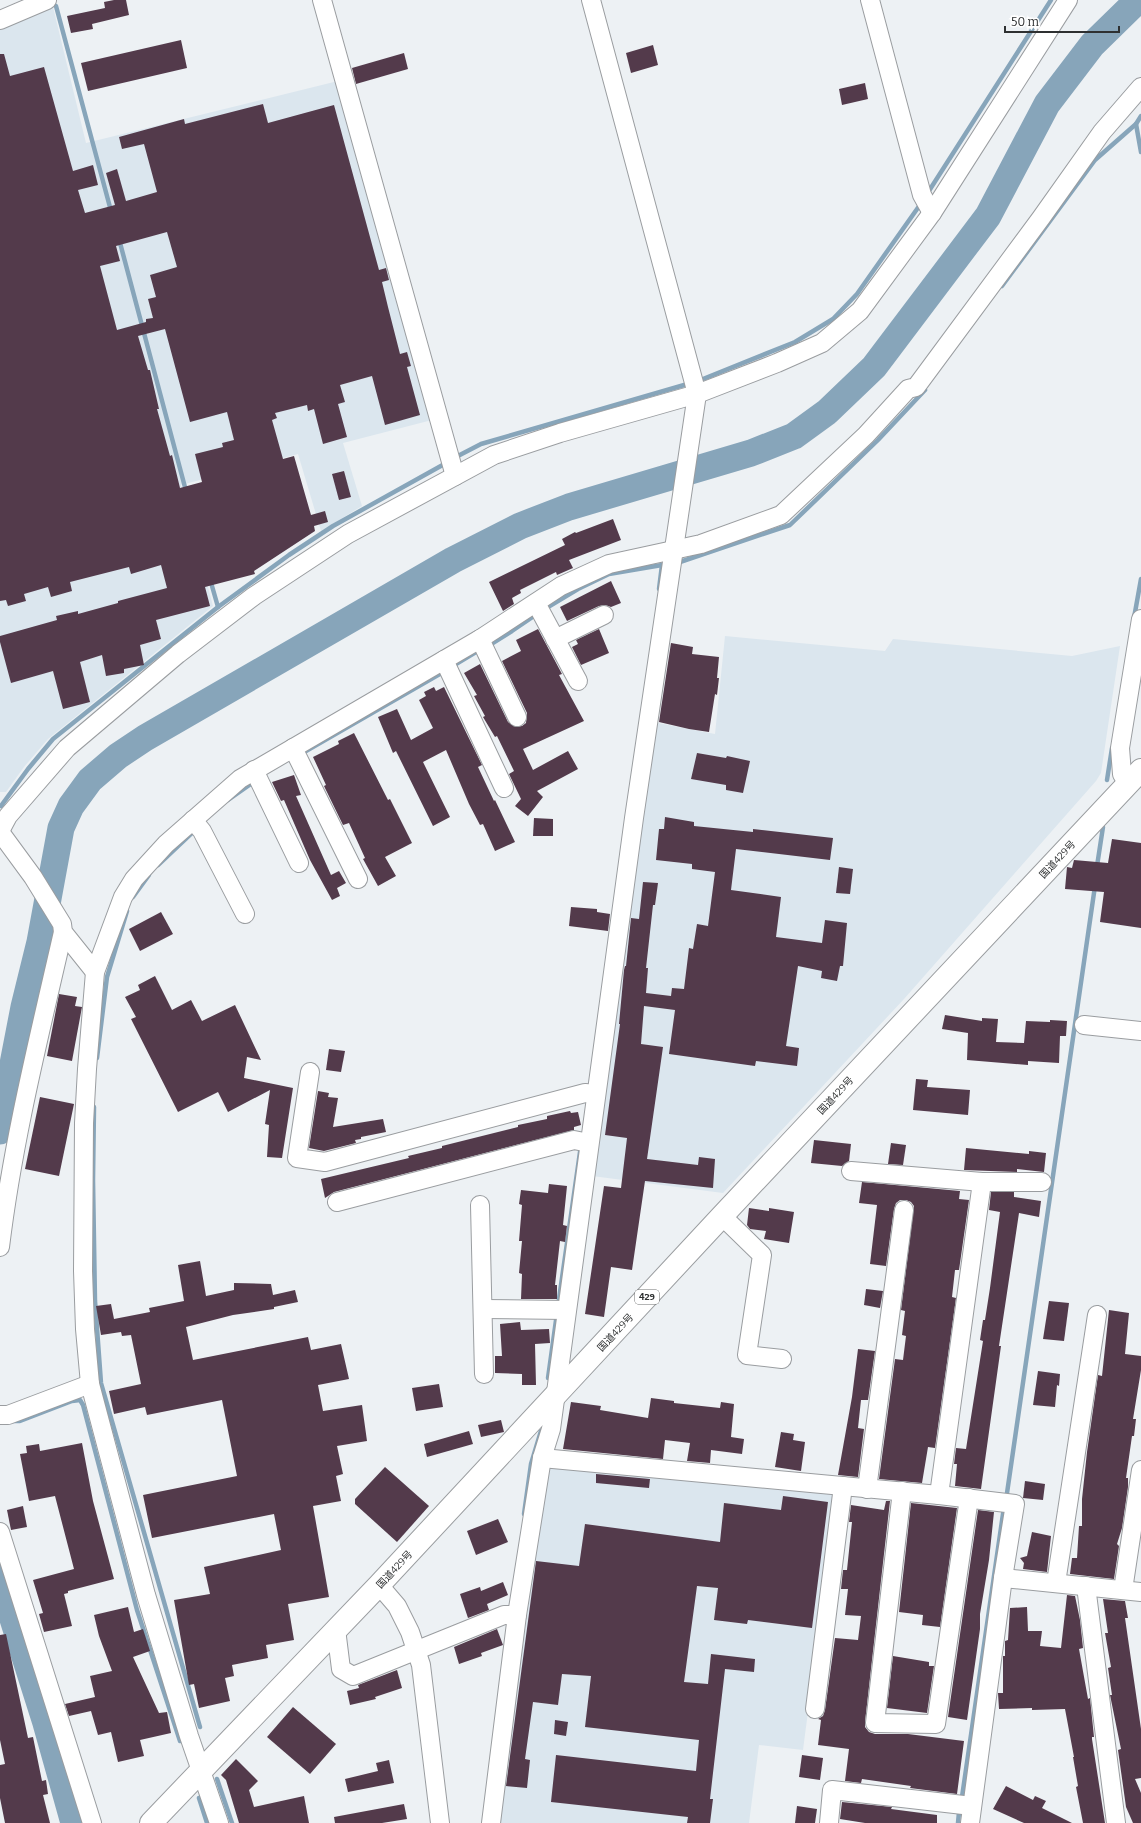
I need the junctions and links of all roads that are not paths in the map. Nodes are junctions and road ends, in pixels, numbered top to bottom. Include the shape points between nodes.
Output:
1 (47, 0) edge
2 (322, 0) edge
3 (591, 0) edge
4 (870, 0) edge
5 (1068, 0) edge
6 (0, 20) edge
7 (1139, 96) edge
8 (927, 204) junction
9 (695, 386) junction
10 (452, 467) junction
11 (672, 560) junction
12 (539, 609) junction
13 (604, 615) dead end
14 (1141, 619) edge
15 (555, 639) junction
16 (482, 645) junction
17 (447, 667) junction
18 (578, 682) dead end
19 (517, 717) dead end
20 (296, 753) junction
21 (257, 776) junction
22 (1134, 777) edge
23 (504, 788) dead end
24 (198, 825) junction
25 (0, 831) edge
26 (299, 863) dead end
27 (358, 879) dead end
28 (245, 914) dead end
29 (62, 928) junction
30 (96, 972) junction
31 (1084, 1026) dead end
32 (1141, 1031) edge
33 (310, 1072) dead end
34 (591, 1093) junction
35 (584, 1142) junction
36 (851, 1171) dead end
37 (982, 1182) junction
38 (1042, 1182) dead end
39 (337, 1202) dead end
40 (480, 1205) dead end
41 (904, 1210) dead end
42 (722, 1216) junction
43 (0, 1247) edge
44 (483, 1309) junction
45 (560, 1309) junction
46 (1097, 1315) dead end
47 (782, 1359) dead end
48 (484, 1374) dead end
49 (90, 1384) junction
50 (554, 1398) junction
51 (0, 1415) edge
52 (542, 1458) junction
53 (1141, 1470) edge
54 (843, 1486) junction
55 (867, 1488) junction
56 (902, 1491) junction
57 (939, 1494) junction
58 (969, 1498) junction
59 (0, 1532) edge
60 (1003, 1578) junction
61 (1056, 1583) junction
62 (379, 1585) junction
63 (1086, 1586) junction
64 (1123, 1590) junction
65 (1141, 1592) edge
66 (513, 1615) junction
67 (336, 1629) junction
68 (416, 1651) junction
69 (814, 1709) dead end
70 (202, 1772) junction
71 (972, 1806) junction
72 (92, 1823) edge
73 (152, 1823) edge
74 (219, 1823) edge
75 (440, 1823) edge
76 (491, 1823) edge
77 (829, 1823) edge
78 (970, 1823) edge
79 (1116, 1823) edge

1 - 6 street
2 - 10 street
3 - 9 street
4 - 8 street
5 - 8 street
7 - 11 street via 1102,132 916,387 908,389 866,435 781,515 701,544
8 - 9 street via 860,310 822,343 777,364
9 - 10 street via 502,453
9 - 11 street via 688,459
10 - 25 street via 254,596 178,654 68,748 8,816
11 - 12 street via 609,564 561,586
11 - 34 street
12 - 15 street
12 - 16 street
13 - 15 street
14 - 22 street via 1120,748 1122,774
15 - 18 street
16 - 17 street
16 - 19 street
17 - 20 street
17 - 23 street
20 - 21 street
20 - 27 street
21 - 24 street via 240,779
21 - 26 street
22 - 42 highway, 国道429号 / 429
24 - 28 street
24 - 30 street via 166,844 134,879 123,897
25 - 29 street via 33,877
29 - 30 street
29 - 43 street via 25,1092
30 - 49 street via 87,1069 84,1173 84,1279
31 - 32 street
33 - 34 street via 297,1158 325,1162
34 - 35 street
35 - 39 street via 574,1140
35 - 45 street
36 - 37 street
37 - 38 street
37 - 57 street
40 - 44 street
41 - 55 street
42 - 47 street via 762,1255 747,1355
42 - 50 highway, 国道429号 / 429
44 - 45 street
44 - 48 street
45 - 50 street
46 - 61 street
49 - 51 street via 8,1415
49 - 70 street via 146,1595
50 - 52 street via 550,1429
50 - 62 highway, 国道429号 / 429
52 - 54 street
52 - 66 street
53 - 64 street
54 - 55 street
54 - 69 street
55 - 56 street
56 - 57 street
56 - 58 street via 875,1723 936,1724
57 - 58 street
58 - 60 street via 1015,1504
59 - 72 street
60 - 61 street
60 - 71 street
61 - 63 street
62 - 67 highway, 国道429号 / 429
62 - 68 street via 397,1606
63 - 64 street
63 - 79 street
64 - 65 street
66 - 68 street
66 - 76 street
67 - 68 street via 341,1669 353,1676
67 - 70 highway, 国道429号 / 429
68 - 75 street via 421,1664
70 - 73 highway, 国道429号 / 429
70 - 74 street
71 - 77 street via 832,1790
71 - 78 street

